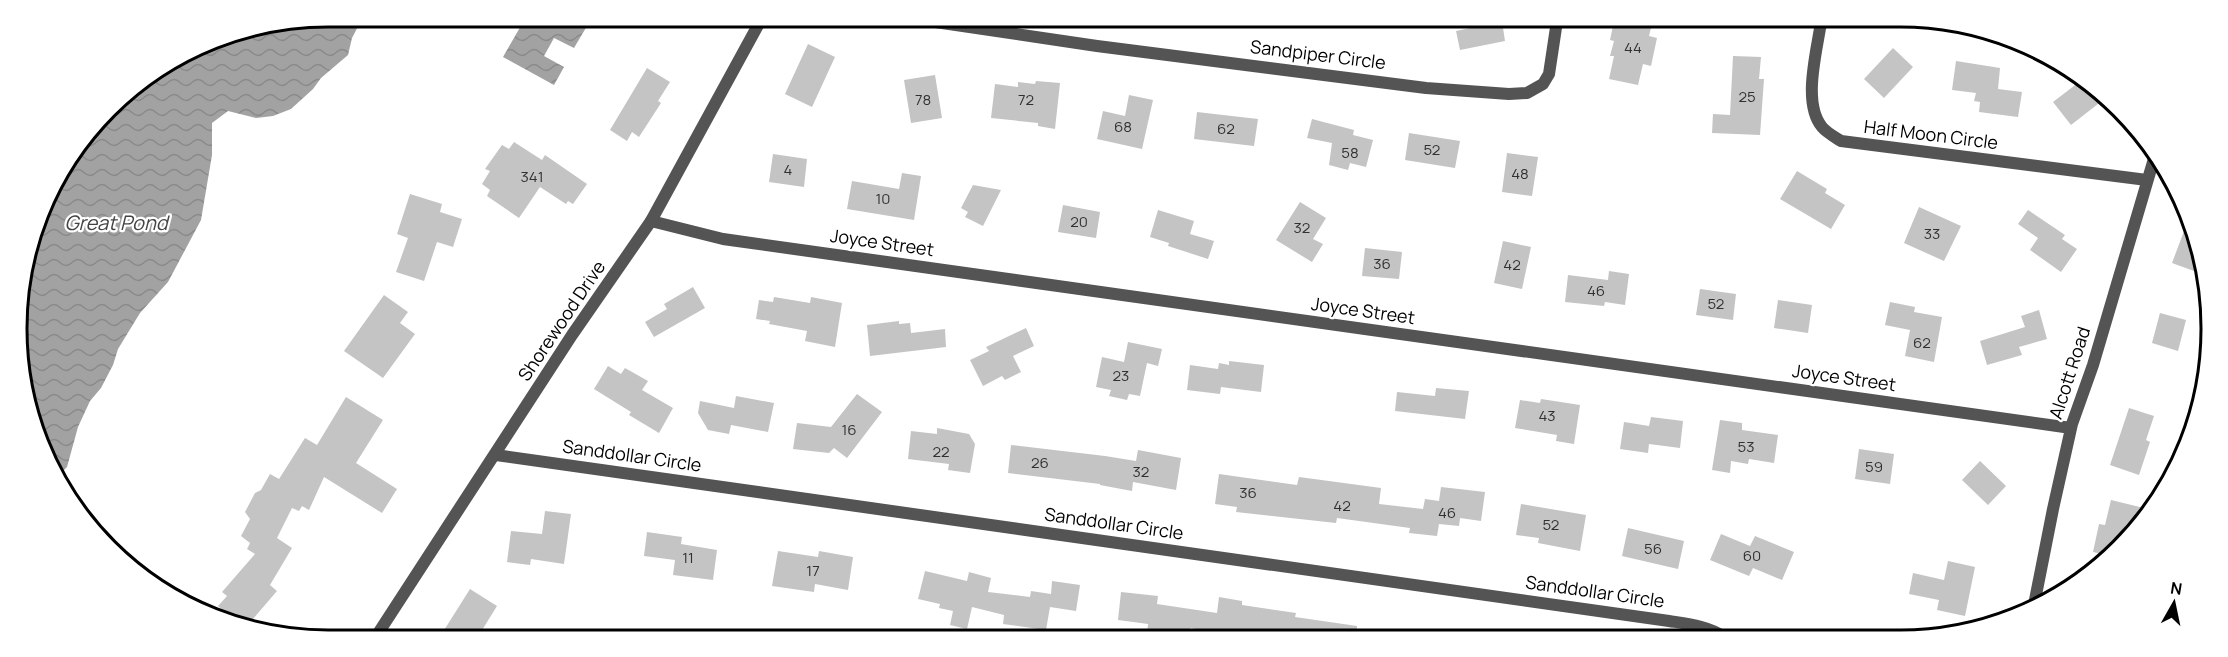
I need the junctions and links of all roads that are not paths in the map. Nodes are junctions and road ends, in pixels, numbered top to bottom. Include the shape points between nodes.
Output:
1 (757, 27) edge
2 (969, 27) edge
3 (1556, 27) edge
4 (1820, 27) edge
5 (2152, 164) edge
6 (2147, 180) junction
7 (651, 221) junction
8 (2071, 428) junction
9 (496, 455) junction
10 (2035, 598) edge
11 (380, 630) edge
12 (1710, 630) edge

1 - 7 street, Shorewood Drive
2 - 3 street, Sandpiper Circle via 1426,88 1509,94 1527,93 1543,84
4 - 6 street, Half Moon Circle via 1811,97 1822,128 1841,141
5 - 6 street, Alcott Road
6 - 8 street, Alcott Road
7 - 8 street, Joyce Street via 723,239
7 - 9 street, Shorewood Drive
8 - 10 street, Alcott Road
9 - 11 street, Shorewood Drive
9 - 12 street, Sanddollar Circle via 1669,621

